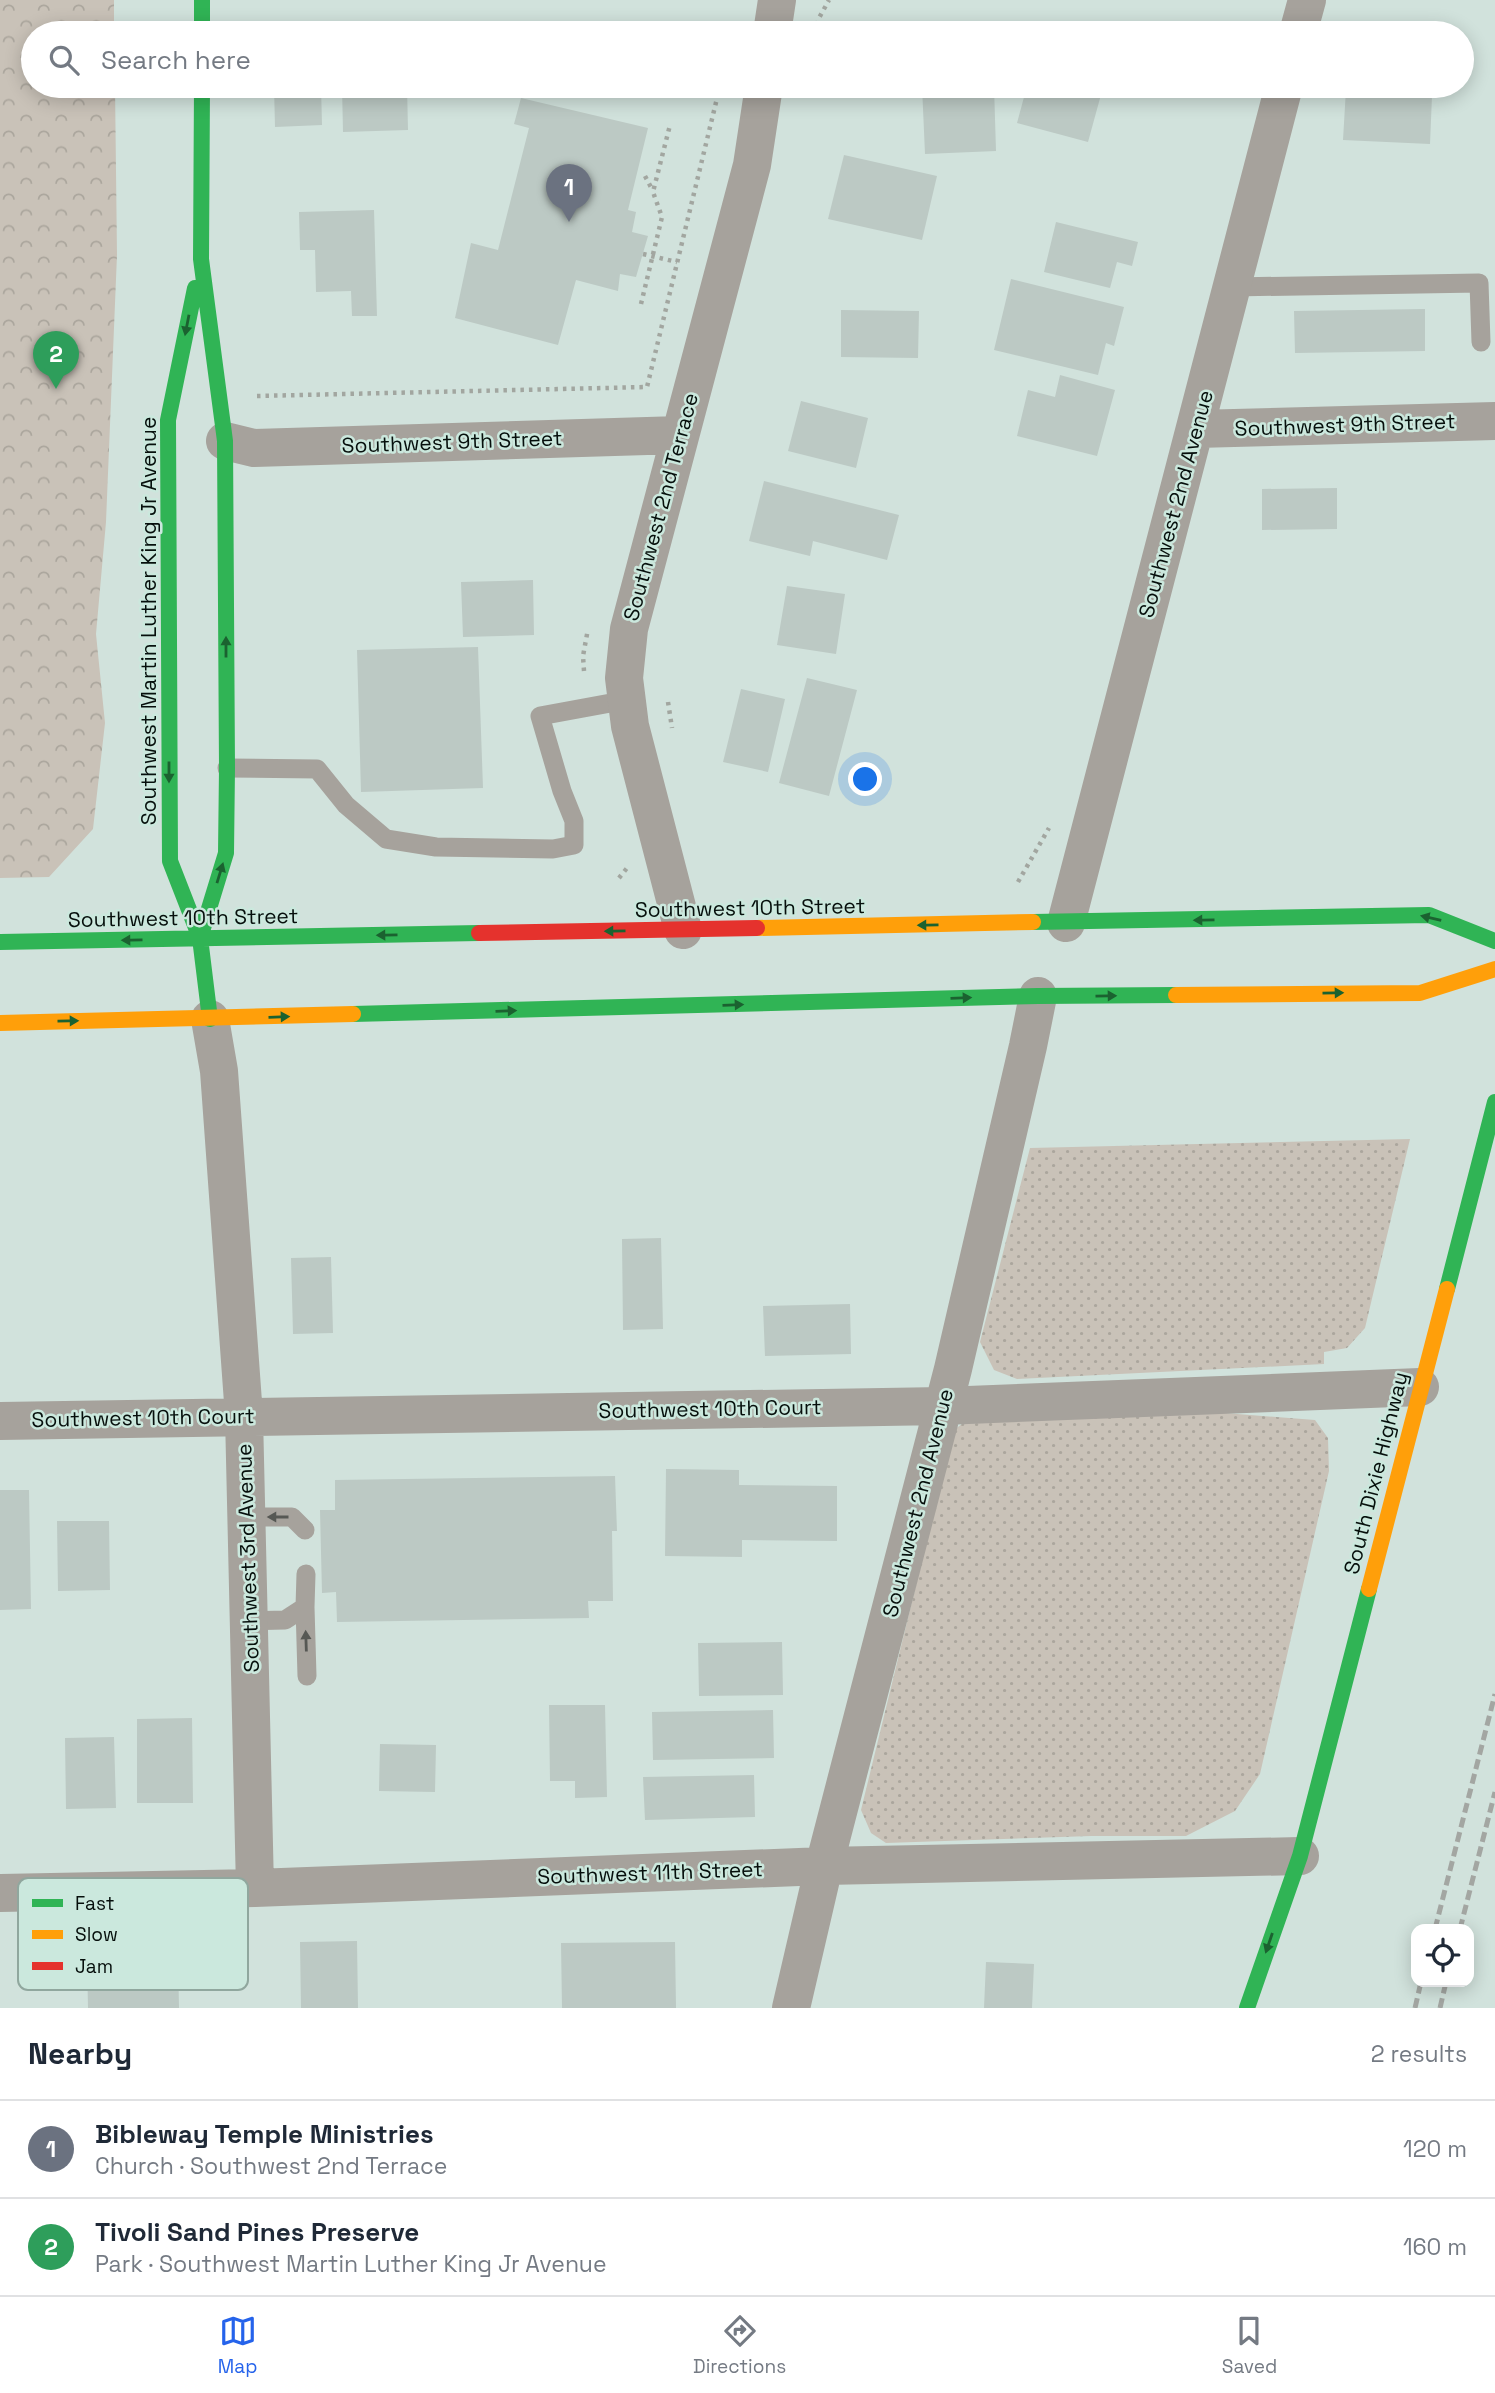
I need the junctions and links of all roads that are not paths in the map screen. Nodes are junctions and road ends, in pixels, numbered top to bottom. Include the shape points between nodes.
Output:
1 (202, 0) edge
2 (776, 0) edge
3 (1307, 0) edge
4 (202, 21) edge
5 (773, 21) edge
6 (1301, 21) edge
7 (202, 98) edge
8 (762, 98) edge
9 (1281, 98) edge
10 (201, 258) junction
11 (1232, 286) junction
12 (1481, 342) dead end
13 (1495, 421) edge
14 (1196, 429) junction
15 (680, 435) junction
16 (225, 441) junction
17 (627, 700) junction
18 (227, 768) junction
19 (1066, 923) junction
20 (683, 930) junction
21 (200, 939) junction
22 (1495, 941) edge
23 (0, 942) edge
24 (1495, 969) edge
25 (1038, 996) junction
26 (210, 1019) junction
27 (0, 1023) edge
28 (1495, 1102) edge
29 (1420, 1387) junction
30 (943, 1406) junction
31 (244, 1416) junction
32 (0, 1421) edge
33 (247, 1517) junction
34 (305, 1530) dead end
35 (306, 1574) dead end
36 (305, 1607) junction
37 (249, 1622) junction
38 (307, 1676) dead end
39 (1300, 1856) junction
40 (824, 1866) junction
41 (248, 1888) edge
42 (255, 1888) junction
43 (0, 1893) edge
44 (18, 1893) edge
45 (1286, 1944) dead end
46 (791, 2008) edge
47 (1247, 2008) edge

1 - 4 main road
2 - 5 street
3 - 6 street
7 - 10 main road, Southwest Martin Luther King Jr Avenue
8 - 15 street, Southwest 2nd Terrace via 752,166
9 - 11 street, Southwest 2nd Avenue
10 - 16 main road, Southwest Martin Luther King Jr Avenue
10 -> 21 main road, Southwest Martin Luther King Jr Avenue via 168,420 170,861
11 - 12 lane via 1479,283
11 - 14 street, Southwest 2nd Avenue
13 - 14 street, Southwest 9th Street
14 - 19 street, Southwest 2nd Avenue
15 - 16 street, Southwest 9th Street via 254,448
15 - 17 street, Southwest 2nd Terrace via 629,629 624,678
18 -> 16 main road, Southwest Martin Luther King Jr Avenue
17 - 18 lane via 540,716 574,821 574,845 553,849 436,847 386,839 346,805 317,769
17 - 20 street, Southwest 2nd Terrace
21 -> 18 main road, Southwest Martin Luther King Jr Avenue via 226,853
19 -> 20 main road, Southwest 10th Street
22 -> 19 main road, Southwest 10th Street via 1429,915
20 -> 21 main road, Southwest 10th Street
21 -> 23 main road, Southwest 10th Street
21 - 26 main road, Southwest Martin Luther King Jr Avenue
25 -> 24 main road via 1420,993
26 -> 25 main road
25 - 30 street, Southwest 2nd Avenue
27 -> 26 main road
26 - 31 street, Southwest 3rd Avenue via 219,1071
28 - 29 main road, South Dixie Highway
29 - 30 street, Southwest 10th Court
29 - 39 main road, South Dixie Highway
30 - 31 street, Southwest 10th Court
30 - 40 street, Southwest 2nd Avenue
31 - 32 street, Southwest 10th Court
31 - 33 street, Southwest 3rd Avenue
34 -> 33 lane via 292,1517
33 - 37 street, Southwest 3rd Avenue
35 - 36 lane
36 - 37 lane via 285,1620
38 -> 36 lane
37 - 42 street, Southwest 3rd Avenue
39 - 40 street, Southwest 11th Street
39 - 45 main road, South Dixie Highway
39 -> 47 main road, South Dixie Highway
40 - 42 street, Southwest 11th Street
40 - 46 street, Southwest 2nd Avenue
41 - 42 street, Southwest 11th Street
43 - 44 street, Southwest 11th Street

